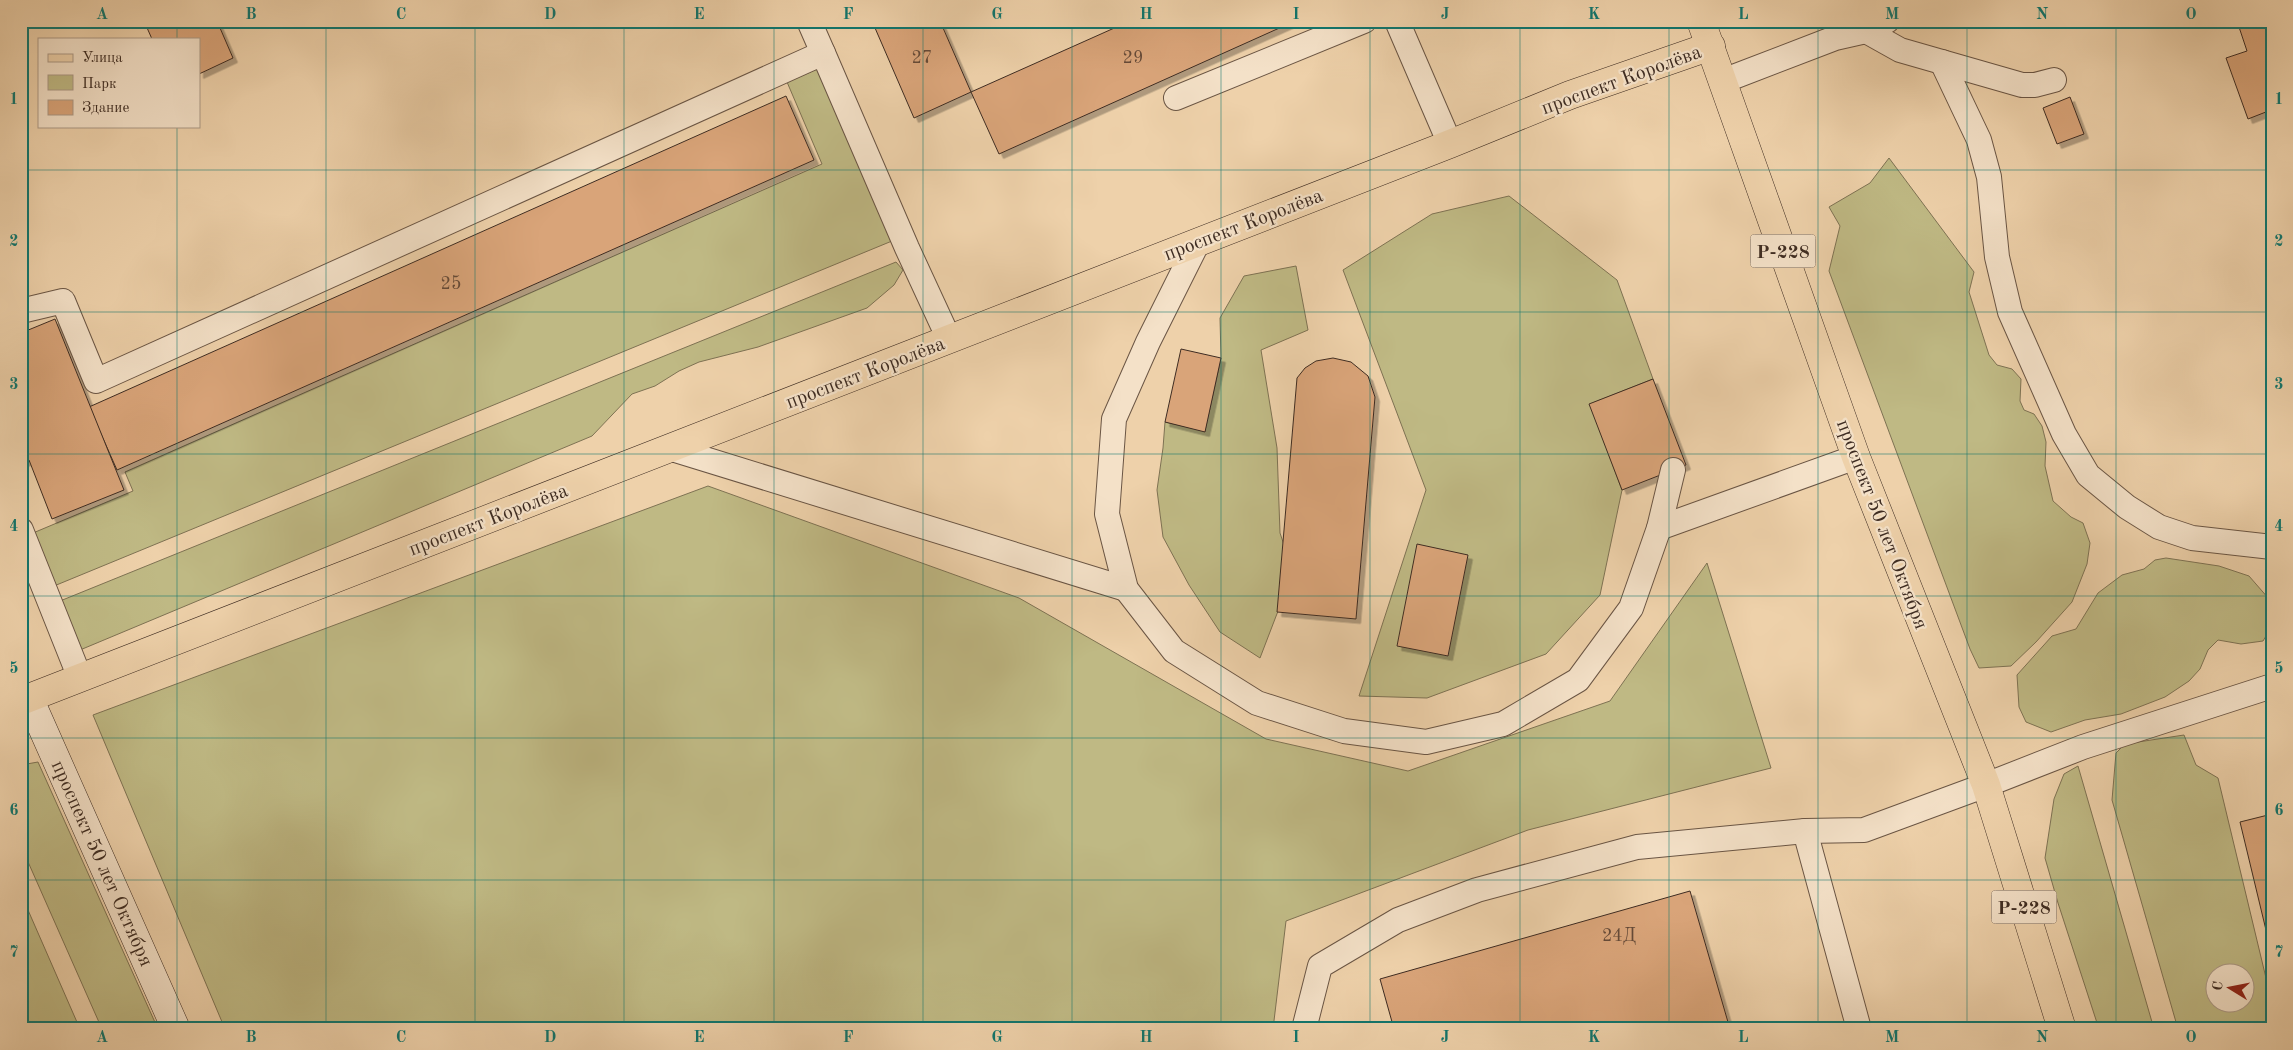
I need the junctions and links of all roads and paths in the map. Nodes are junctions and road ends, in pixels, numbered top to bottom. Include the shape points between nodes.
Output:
1 (810, 21) edge
2 (1364, 21) edge
3 (1398, 21) edge
4 (1887, 21) edge
5 (1866, 31) junction
6 (1706, 34) edge
7 (823, 53) junction
8 (1942, 62) junction
9 (2054, 80) dead end
10 (1723, 81) junction
11 (1176, 98) dead end
12 (1450, 144) junction
13 (1198, 242) junction
14 (21, 311) edge
15 (949, 339) junction
16 (670, 448) junction
17 (1856, 457) junction
18 (1673, 470) dead end
19 (1659, 528) junction
20 (21, 530) edge
21 (2272, 547) edge
22 (1126, 589) junction
23 (80, 678) junction
24 (2272, 686) edge
25 (25, 699) edge
26 (1986, 786) junction
27 (1805, 831) junction
28 (176, 1029) edge
29 (1304, 1029) edge
30 (1859, 1029) edge
31 (2062, 1029) edge

1 - 7 lane
2 - 11 lane
3 - 12 lane
4 - 5 lane
5 - 8 lane via 1900,50
5 - 10 lane via 1835,38
6 - 10 main road, проспект 50 лет Октября / Р-228
6 - 12 main road, проспект Королёва
7 - 14 lane via 96,381 63,301
7 - 15 lane
8 - 9 lane via 2022,85
8 - 21 lane via 1979,140 1989,177 1997,257 2010,312 2060,425 2088,475 2127,507 2159,527 2192,538
10 - 17 main road, проспект 50 лет Октября / Р-228
12 - 13 main road, проспект Королёва
13 - 15 main road, проспект Королёва
13 - 22 lane via 1114,419 1106,514
15 - 16 main road, проспект Королёва
16 - 22 lane
16 - 23 main road, проспект Королёва
17 - 19 lane
17 - 26 main road, проспект 50 лет Октября / Р-228
18 - 19 lane
19 - 22 lane via 1631,608 1578,680 1503,724 1426,742 1344,731 1257,703 1174,651
20 - 23 lane
23 - 25 main road, проспект Королёва
24 - 26 lane via 2082,747
25 - 28 street, проспект 50 лет Октября
26 - 27 lane via 1864,830
26 - 31 main road, проспект 50 лет Октября / Р-228
27 - 29 lane via 1637,846 1477,890 1398,920 1320,966
27 - 30 lane

